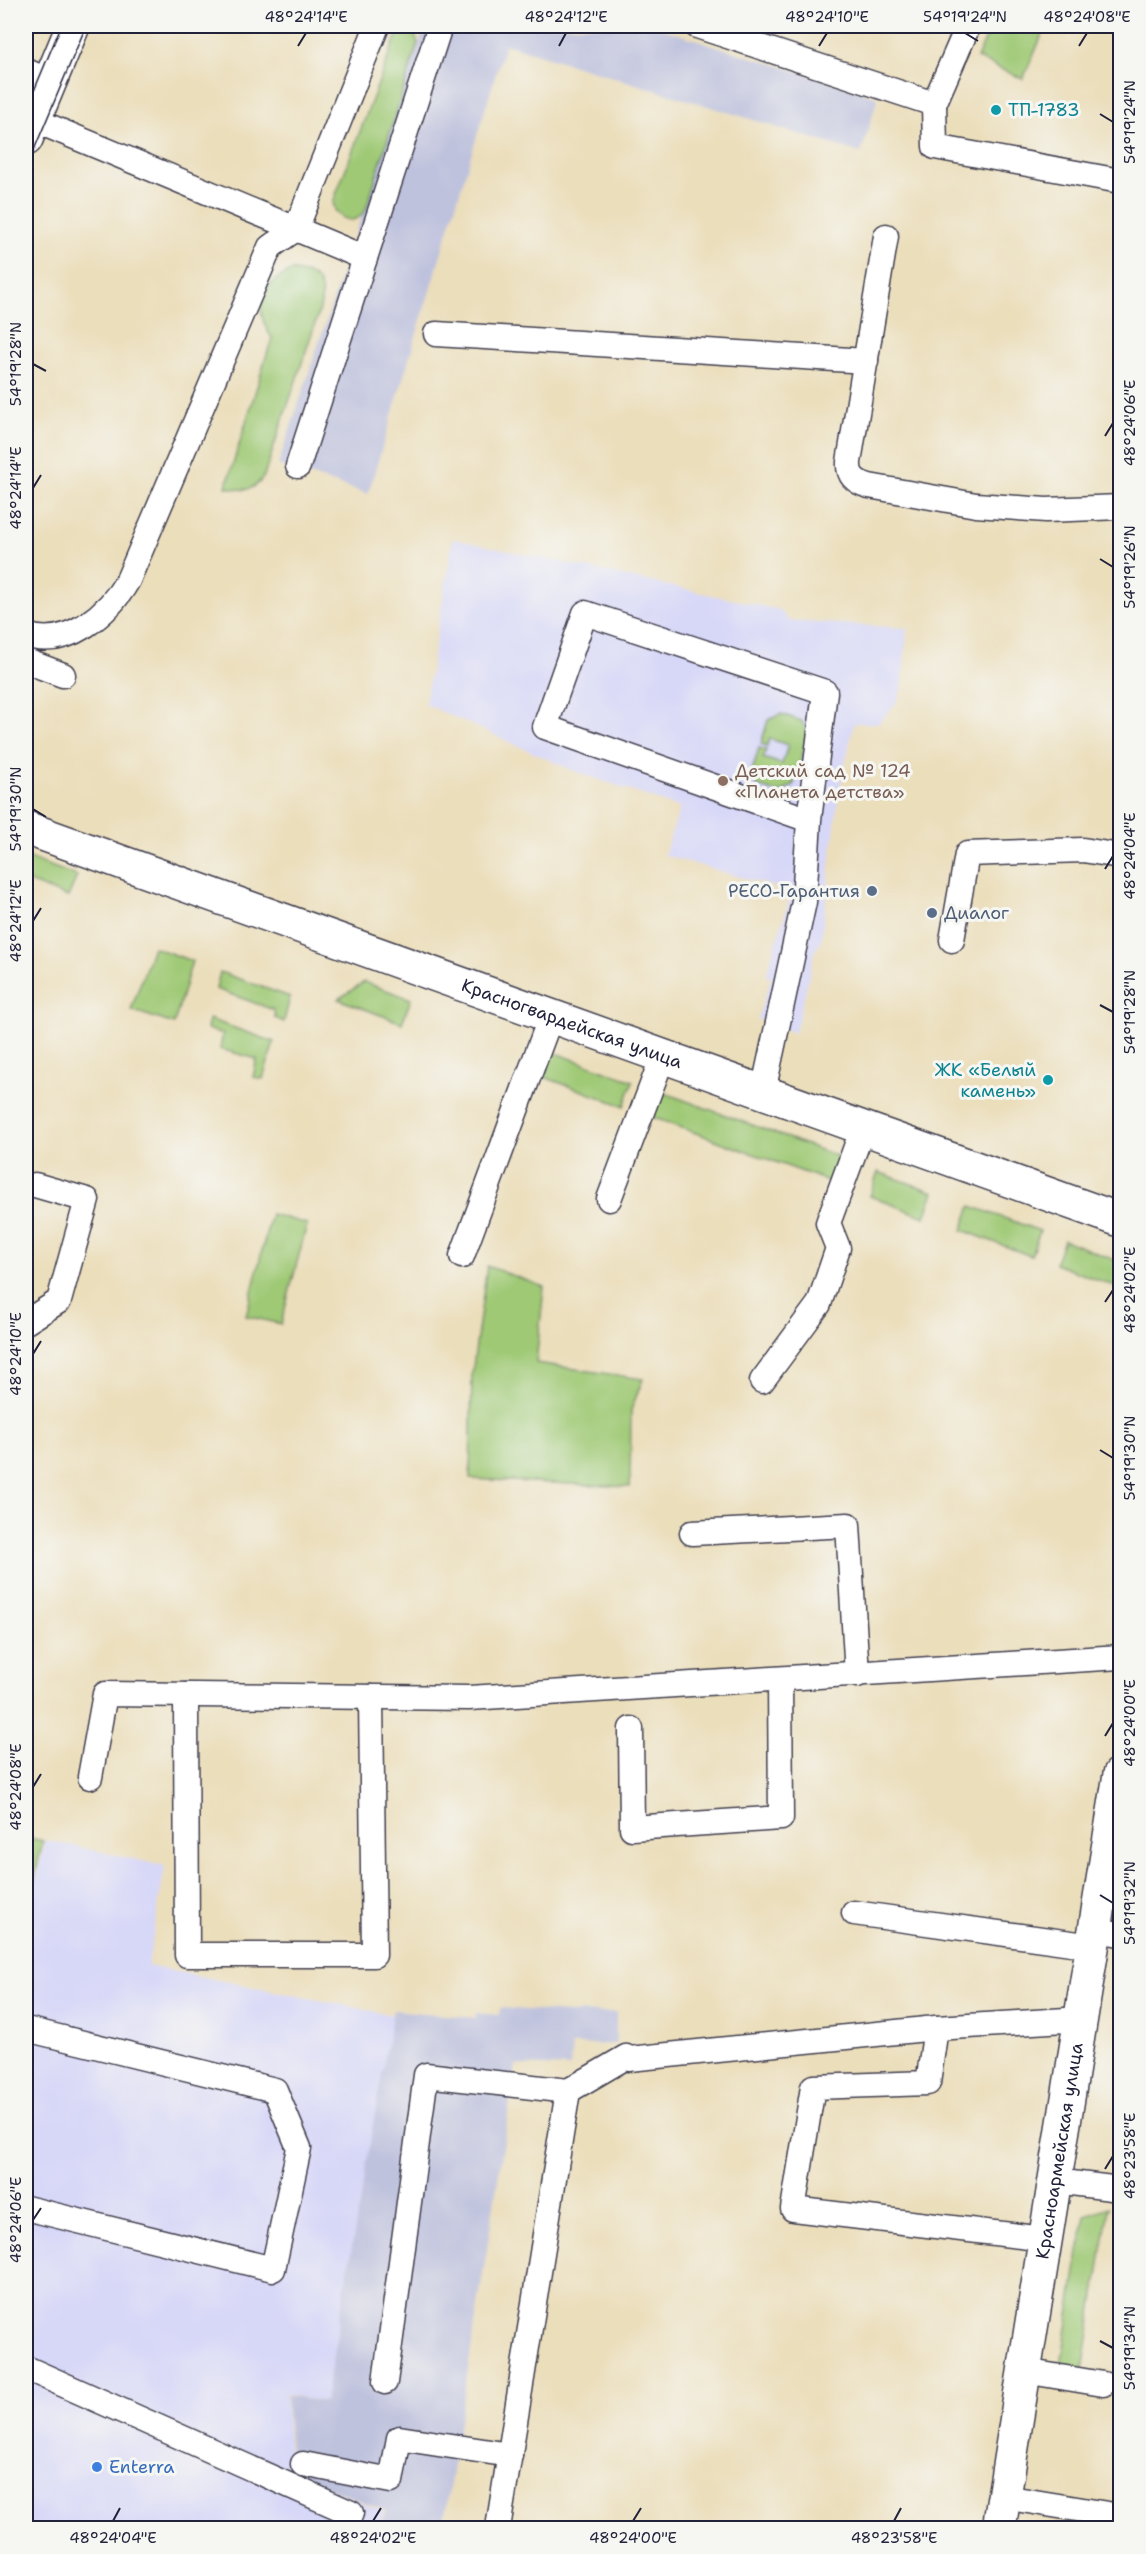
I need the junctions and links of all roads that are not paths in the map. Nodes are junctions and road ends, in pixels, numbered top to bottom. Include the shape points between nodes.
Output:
1 (73, 26) edge
2 (377, 26) edge
3 (440, 26) edge
4 (697, 26) edge
5 (968, 26) edge
6 (38, 76) edge
7 (934, 104) junction
8 (30, 129) edge
9 (1120, 181) edge
10 (296, 229) junction
11 (886, 236) dead end
12 (365, 258) junction
13 (436, 334) dead end
14 (866, 361) junction
15 (298, 466) dead end
16 (1120, 507) edge
17 (26, 635) edge
18 (26, 660) edge
19 (63, 675) dead end
20 (809, 820) junction
21 (26, 828) edge
22 (1120, 856) edge
23 (952, 940) dead end
24 (551, 1016) junction
25 (663, 1056) junction
26 (763, 1092) junction
27 (863, 1128) junction
28 (35, 1185) dead end
29 (609, 1199) dead end
30 (1120, 1220) edge
31 (462, 1256) dead end
32 (26, 1322) edge
33 (762, 1382) dead end
34 (692, 1533) dead end
35 (1120, 1657) edge
36 (858, 1675) junction
37 (780, 1679) junction
38 (186, 1695) junction
39 (371, 1697) junction
40 (631, 1729) dead end
41 (1120, 1774) edge
42 (90, 1777) dead end
43 (854, 1913) dead end
44 (1103, 1937) edge
45 (1082, 2019) junction
46 (936, 2028) junction
47 (26, 2029) edge
48 (568, 2091) junction
49 (1055, 2181) junction
50 (1120, 2189) edge
51 (26, 2208) edge
52 (1045, 2239) junction
53 (26, 2368) edge
54 (1024, 2371) junction
55 (385, 2382) dead end
56 (1103, 2384) dead end
57 (510, 2455) junction
58 (303, 2464) dead end
59 (1002, 2513) edge
60 (1120, 2516) edge
61 (345, 2529) edge
62 (498, 2529) edge

1 - 6 street
2 - 10 lane
3 - 12 lane
4 - 7 lane
5 - 7 lane
6 - 8 street
7 - 9 lane via 935,147
8 - 10 lane
10 - 12 lane
10 - 17 lane via 270,247 118,596 102,613 68,633 43,639
11 - 14 lane
12 - 15 lane
13 - 14 lane
14 - 16 lane via 849,462 855,481 976,505 1046,510
18 - 19 lane
20 - 20 lane via 825,692 585,613 545,727
20 - 26 lane via 804,902
21 - 24 street, Красногвардейская улица
22 - 23 lane via 1083,850 967,854
24 - 25 street, Красногвардейская улица
24 - 31 lane
25 - 26 street, Красногвардейская улица
25 - 29 lane
26 - 27 street, Красногвардейская улица
27 - 30 street, Красногвардейская улица
27 - 33 lane via 828,1223 838,1248 819,1304
28 - 32 lane via 87,1200 59,1301
34 - 36 lane via 848,1525
35 - 36 lane
36 - 37 lane
37 - 39 lane via 469,1698
37 - 40 lane via 781,1818 632,1828
38 - 39 lane
38 - 39 lane via 187,1955 374,1955
38 - 42 lane via 105,1694
41 - 44 street, Красноармейская улица
43 - 44 lane
44 - 45 street, Красноармейская улица
45 - 46 lane
45 - 49 street, Красноармейская улица
46 - 48 lane via 626,2057
46 - 52 lane via 928,2083 813,2087 793,2209
47 - 51 lane via 275,2090 299,2148 273,2269
48 - 55 lane via 426,2075
48 - 57 lane
49 - 50 lane
49 - 52 street, Красноармейская улица
52 - 54 street, Красноармейская улица
53 - 61 lane via 351,2514
54 - 56 lane
54 - 59 street, Красноармейская улица
57 - 58 lane via 399,2438 391,2481
57 - 62 lane
59 - 60 lane

